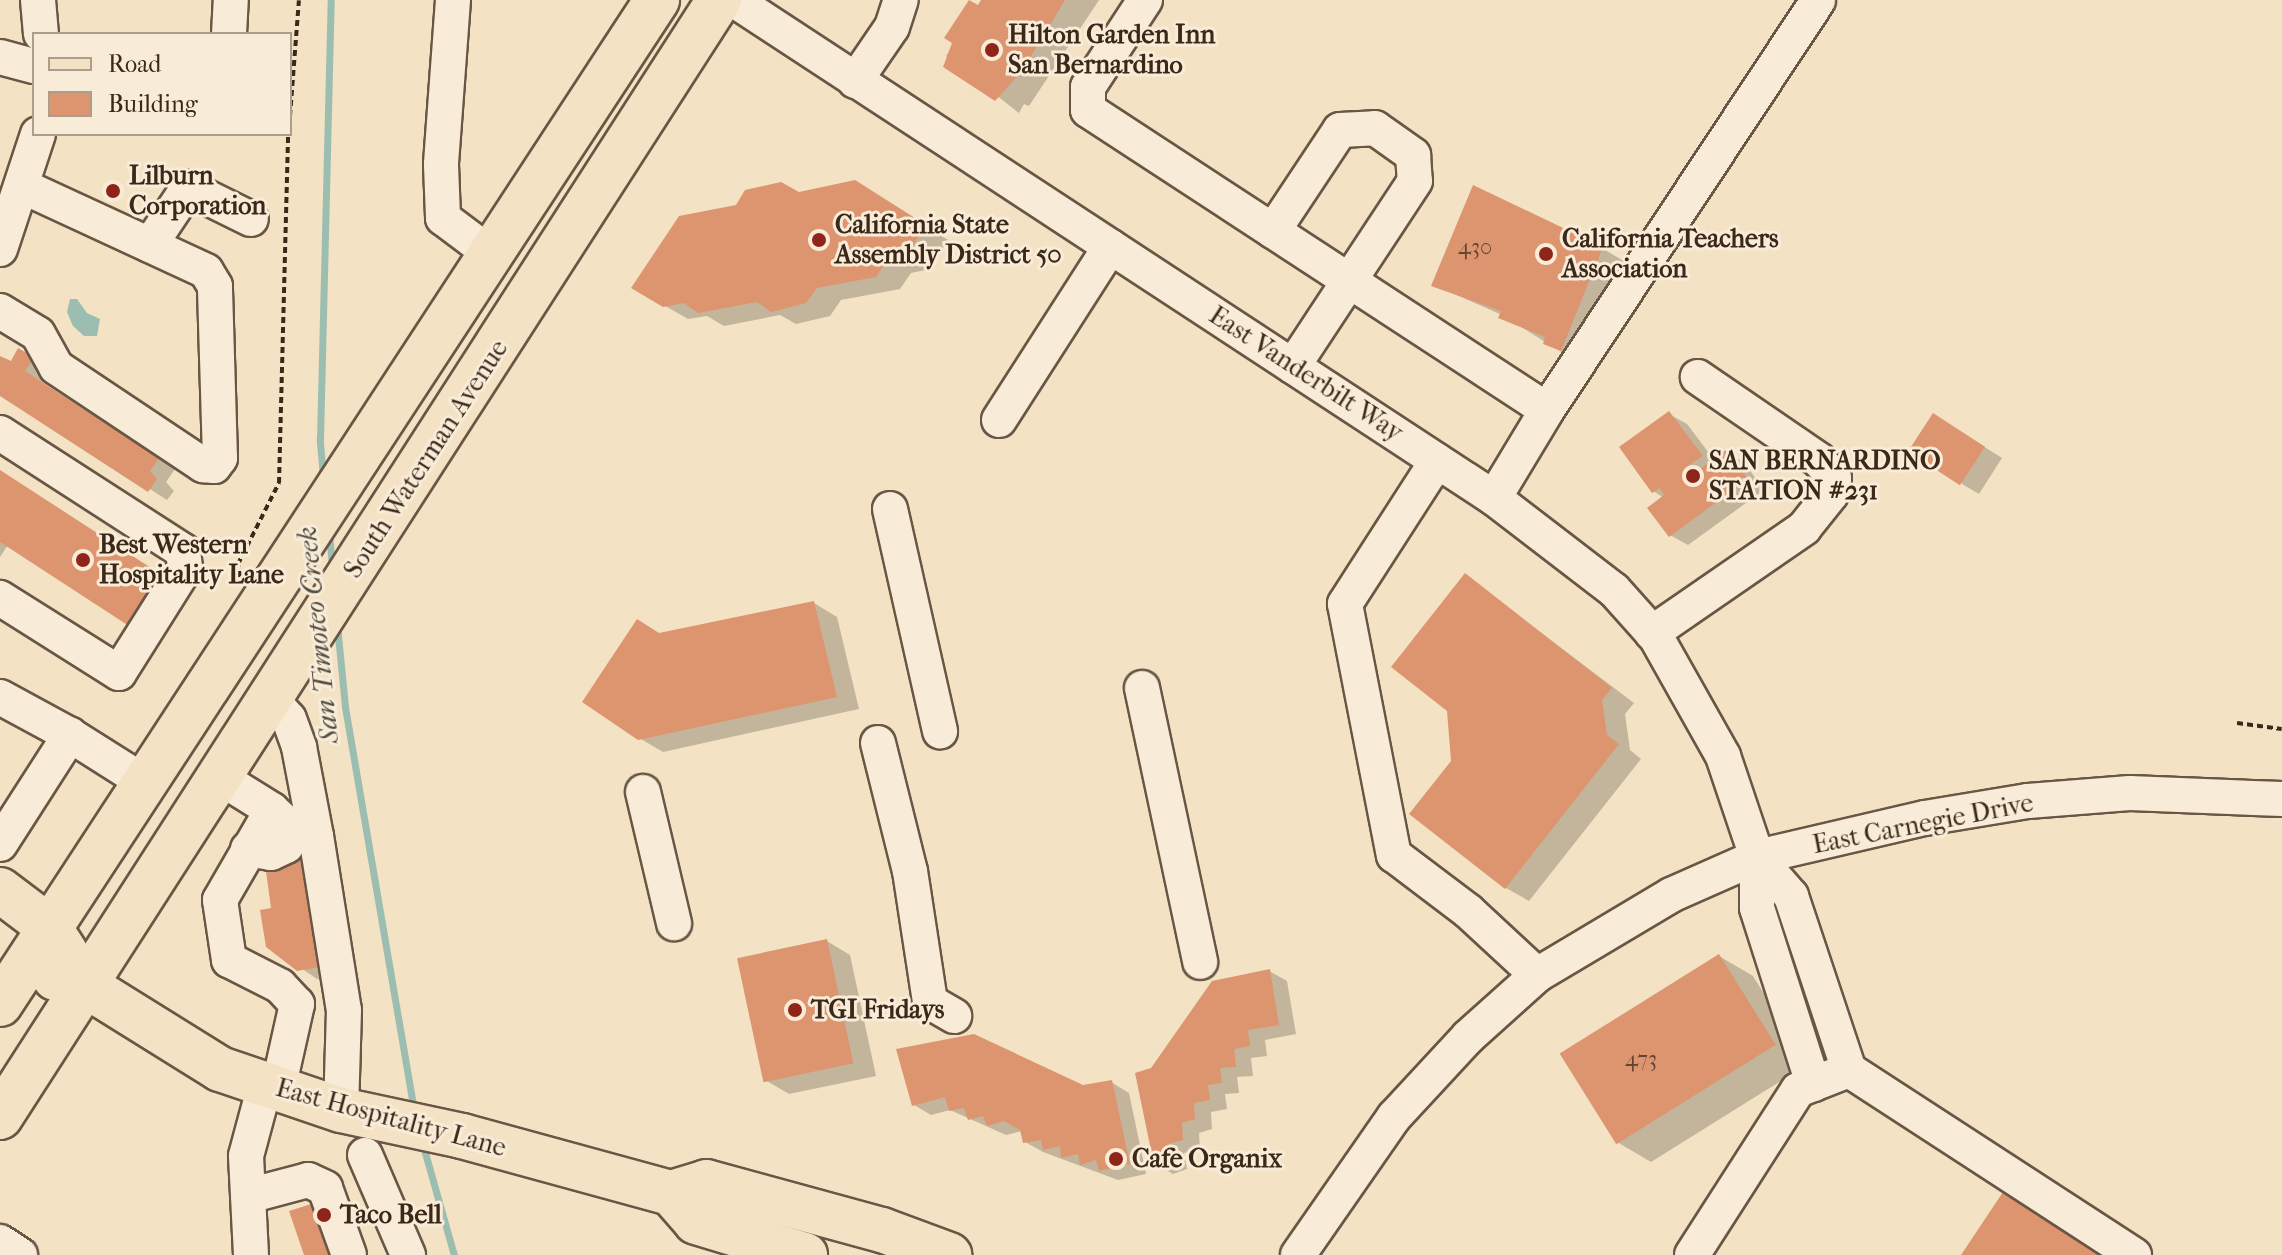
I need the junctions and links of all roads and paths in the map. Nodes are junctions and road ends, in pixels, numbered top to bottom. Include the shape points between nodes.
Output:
1 (38, 0) edge
2 (231, 0) edge
3 (299, 0) edge
4 (453, 0) edge
5 (657, 0) edge
6 (719, 0) edge
7 (734, 0) edge
8 (901, 0) edge
9 (1145, 0) edge
10 (1818, 0) edge
11 (41, 32) edge
12 (229, 32) edge
13 (0, 57) edge
14 (32, 65) edge
15 (855, 81) junction
16 (292, 90) edge
17 (37, 136) edge
18 (288, 136) edge
19 (22, 186) junction
20 (251, 219) dead end
21 (1273, 231) junction
22 (150, 245) junction
23 (1110, 247) junction
24 (0, 249) edge
25 (491, 254) junction
26 (1350, 281) junction
27 (0, 311) edge
28 (1293, 366) junction
29 (1698, 377) dead end
30 (1547, 410) junction
31 (999, 420) dead end
32 (0, 433) edge
33 (1437, 461) junction
34 (1494, 498) junction
35 (890, 509) dead end
36 (0, 598) edge
37 (259, 609) junction
38 (1652, 633) junction
39 (1142, 688) dead end
40 (0, 697) edge
41 (270, 698) junction
42 (2237, 723) dead end
43 (2282, 729) edge
44 (940, 731) dead end
45 (70, 735) junction
46 (878, 743) dead end
47 (219, 777) junction
48 (146, 783) junction
49 (643, 792) dead end
50 (2282, 799) edge
51 (0, 844) edge
52 (1757, 857) junction
53 (0, 890) edge
54 (674, 923) dead end
55 (49, 927) junction
56 (1200, 962) dead end
57 (7, 975) edge
58 (1537, 975) junction
59 (85, 985) junction
60 (954, 1016) dead end
61 (1849, 1070) junction
62 (1813, 1084) junction
63 (271, 1087) junction
64 (0, 1117) edge
65 (362, 1128) junction
66 (671, 1193) junction
67 (248, 1196) junction
68 (0, 1242) edge
69 (20, 1255) edge
70 (251, 1255) edge
71 (349, 1255) edge
72 (408, 1255) edge
73 (805, 1255) edge
74 (949, 1255) edge
75 (1298, 1255) edge
76 (1692, 1255) edge
77 (2134, 1255) edge

1 - 11 street
2 - 12 street
3 - 16 path
4 - 25 street via 441,165 443,218
5 - 25 main road
6 - 41 main road, South Waterman Avenue
7 - 15 street, East Vanderbilt Way
8 - 15 street via 892,27
9 - 21 street via 1088,87 1088,110
10 - 30 street
13 - 14 street
15 - 23 street, East Vanderbilt Way
17 - 19 street
18 - 37 path via 279,483 238,564 242,590
19 - 22 street
19 - 24 street
20 - 22 street via 188,188
21 - 26 street
21 - 26 street via 1340,130 1375,128 1413,155 1415,181
22 - 27 street via 206,271 215,286 220,458 214,466 203,465 56,367 38,334
23 - 28 street, East Vanderbilt Way
23 - 31 street
25 - 37 main road
26 - 28 street
26 - 30 street
28 - 33 street, East Vanderbilt Way
29 - 38 street via 1819,460 1834,478 1831,494 1804,528
30 - 34 street
32 - 36 street via 183,551 185,568 119,673
33 - 34 street, East Vanderbilt Way
33 - 58 street via 1345,604 1394,855 1468,911
34 - 38 street, East Vanderbilt Way via 1573,554
35 - 44 street
37 - 48 main road
38 - 52 street, East Vanderbilt Way via 1699,706 1723,756
39 - 56 street
40 - 45 street
41 - 47 main road, South Waterman Avenue
41 - 65 street via 289,719 299,747
42 - 43 path
45 - 48 street
45 - 51 street
46 - 60 street via 910,871 930,1002
47 - 59 main road, South Waterman Avenue
47 - 63 street via 272,810 220,900 229,960 280,986 297,1004
48 - 55 main road
49 - 54 street
50 - 52 street, East Carnegie Drive via 2130,793 2028,801 1925,818
52 - 58 street, East Carnegie Drive via 1643,910
52 - 61 street via 1791,896
52 - 62 street via 1757,908
53 - 55 main road, East Hospitality Lane
55 - 57 main road
55 - 59 main road, East Hospitality Lane
57 - 59 main road, East Hospitality Lane
58 - 75 street, East Carnegie Drive via 1468,1037 1394,1117
59 - 63 main road, East Hospitality Lane via 220,1069
59 - 64 main road, South Waterman Avenue
61 - 62 street
61 - 77 street
62 - 76 street via 1798,1090
63 - 65 main road, East Hospitality Lane
63 - 67 street via 246,1156
65 - 66 main road, East Hospitality Lane via 462,1136
65 - 72 street
66 - 73 main road via 696,1222
66 - 74 main road via 706,1182 882,1230
67 - 70 street
67 - 71 street via 308,1180 325,1188
68 - 69 street

